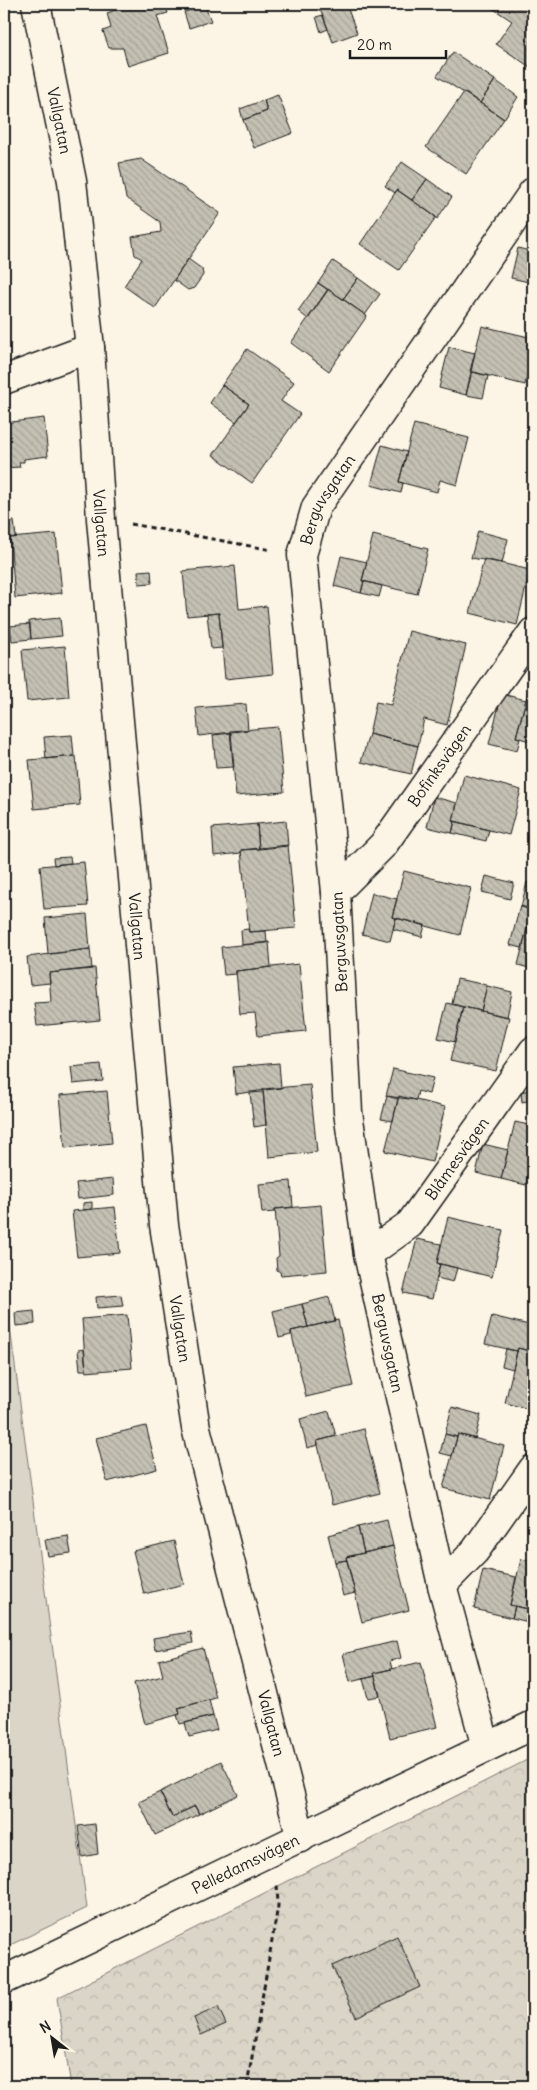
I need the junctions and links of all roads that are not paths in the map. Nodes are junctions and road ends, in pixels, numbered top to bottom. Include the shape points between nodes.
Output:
1 (36, 4) edge
2 (533, 192) edge
3 (90, 348) junction
4 (4, 380) edge
5 (533, 632) edge
6 (336, 892) junction
7 (533, 1051) edge
8 (368, 1254) junction
9 (533, 1469) edge
10 (442, 1585) junction
11 (533, 1725) edge
12 (486, 1747) junction
13 (301, 1838) junction
14 (4, 1980) edge

1 - 3 street, Vallgatan via 72,181
2 - 6 street, Berguvsgatan via 316,507 302,555
3 - 4 street
3 - 13 street, Vallgatan via 101,519 164,1225 196,1428
5 - 6 street, Bofinksvägen via 383,845
6 - 8 street, Berguvsgatan via 348,1112
7 - 8 street, Blåmesvägen via 410,1224
8 - 10 street, Berguvsgatan
9 - 10 street via 475,1551
10 - 12 street, Berguvsgatan
11 - 12 street, Pelledamsvägen
12 - 13 street, Pelledamsvägen
13 - 14 street, Pelledamsvägen

